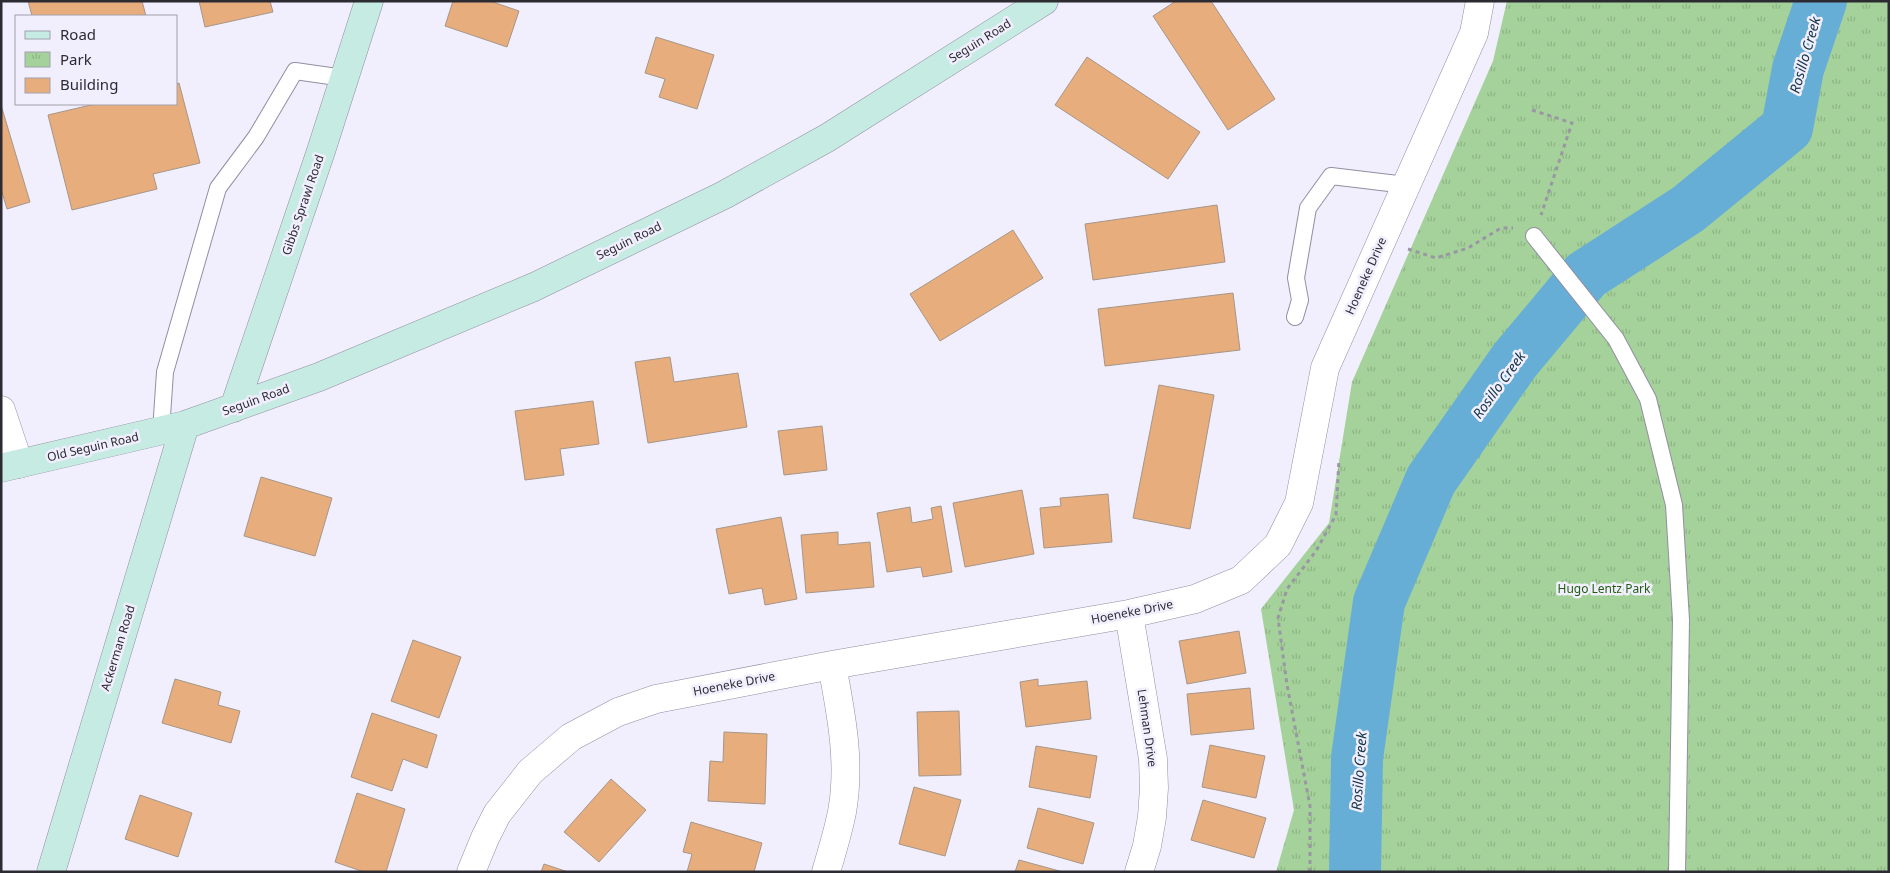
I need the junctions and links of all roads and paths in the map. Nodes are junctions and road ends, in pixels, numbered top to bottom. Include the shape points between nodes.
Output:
1 (369, 1) edge
2 (1044, 1) edge
3 (1480, 1) edge
4 (344, 78) junction
5 (1532, 110) dead end
6 (1406, 185) junction
7 (1534, 236) junction
8 (1402, 256) dead end
9 (1295, 317) dead end
10 (234, 408) junction
11 (1, 410) edge
12 (173, 428) junction
13 (1339, 456) dead end
14 (10, 466) edge
15 (1129, 614) junction
16 (832, 665) junction
17 (51, 872) edge
18 (472, 872) edge
19 (826, 872) edge
20 (1139, 872) edge
21 (1310, 872) edge
22 (1677, 872) edge

1 - 4 street, Gibbs Sprawl Road
2 - 10 street, Seguin Road via 827,138 724,195 534,287 319,377
3 - 6 street, Hoeneke Drive via 1474,33
4 - 10 street, Gibbs Sprawl Road
4 - 12 lane via 295,71 256,137 218,188 165,372
5 - 7 path via 1572,124
6 - 9 lane via 1330,176 1308,208 1296,278 1300,300
6 - 15 street, Hoeneke Drive via 1325,368 1299,503 1278,545 1241,580 1195,599
7 - 8 path via 1523,229 1501,228 1468,248 1436,258 1406,248
7 - 22 lane via 1616,339 1648,399 1674,505 1680,620
10 - 12 street, Seguin Road
11 - 14 street
12 - 14 street, Old Seguin Road
12 - 17 street, Ackerman Road
13 - 21 path via 1336,515 1316,550 1287,589 1278,618 1310,806
15 - 16 street, Hoeneke Drive
15 - 20 street, Lehman Drive via 1153,760 1152,817
16 - 18 street, Hoeneke Drive via 656,699 618,712 571,737 530,772 497,814
16 - 19 street via 846,756 842,812

